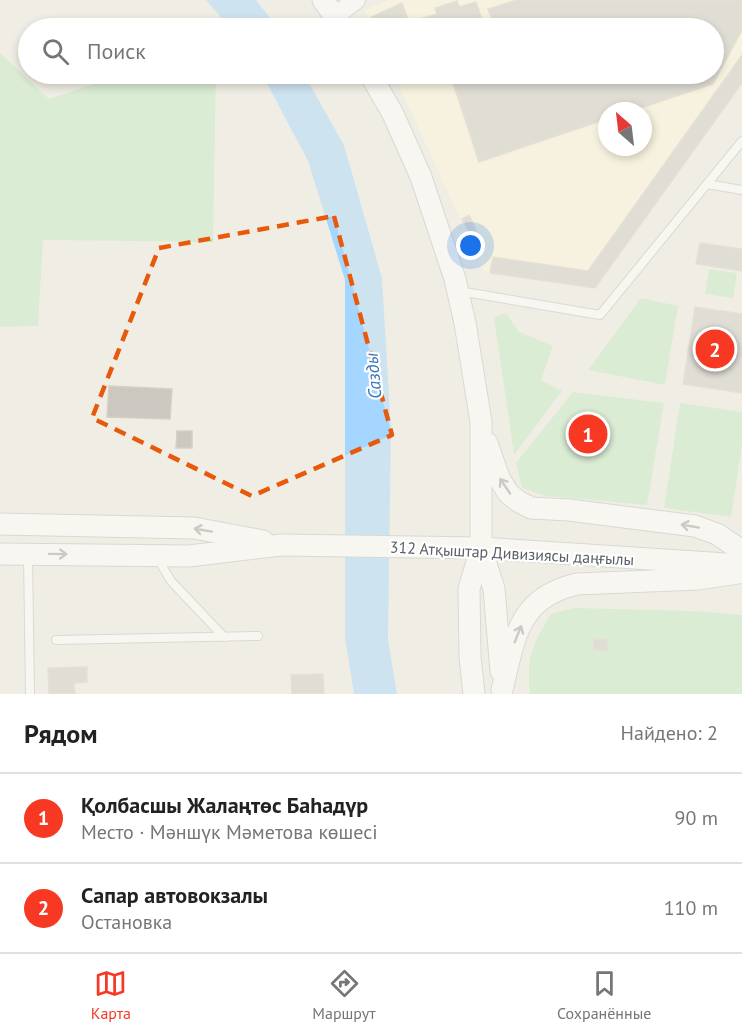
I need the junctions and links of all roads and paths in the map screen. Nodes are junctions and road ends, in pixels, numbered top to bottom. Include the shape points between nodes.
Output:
1 (356, 0) edge
2 (334, 15) edge
3 (376, 84) edge
4 (742, 141) edge
5 (707, 184) junction
6 (742, 190) edge
7 (458, 291) junction
8 (481, 422) junction
9 (0, 524) edge
10 (281, 545) junction
11 (481, 548) junction
12 (742, 551) edge
13 (0, 554) edge
14 (28, 554) junction
15 (162, 555) junction
16 (742, 565) edge
17 (742, 572) edge
18 (258, 636) dead end
19 (224, 637) junction
20 (56, 640) dead end
21 (503, 692) edge
22 (30, 694) edge
23 (474, 694) edge

1 - 2 street
3 - 7 main road via 421,177
4 - 5 lane
5 - 6 lane
5 - 7 lane via 600,315
7 - 8 main road
8 - 11 main road
12 -> 8 main road via 717,534 695,526 531,508 508,493 499,478
10 -> 9 main road, 312 Атқыштар Дивизиясы даңғылы via 194,528
10 - 11 main road, 312 Атқыштар Дивизиясы даңғылы
10 - 15 main road, 312 Атқыштар Дивизиясы даңғылы via 189,556
11 - 16 main road, 312 Атқыштар Дивизиясы даңғылы
11 - 21 main road via 494,590
11 - 23 main road via 469,589
13 - 14 main road, 312 Атқыштар Дивизиясы даңғылы
14 -> 15 main road, 312 Атқыштар Дивизиясы даңғылы
14 - 22 lane
15 - 19 lane via 165,574
21 -> 17 main road via 514,644 526,614 548,594 577,584 698,579
18 - 19 lane
19 - 20 lane

